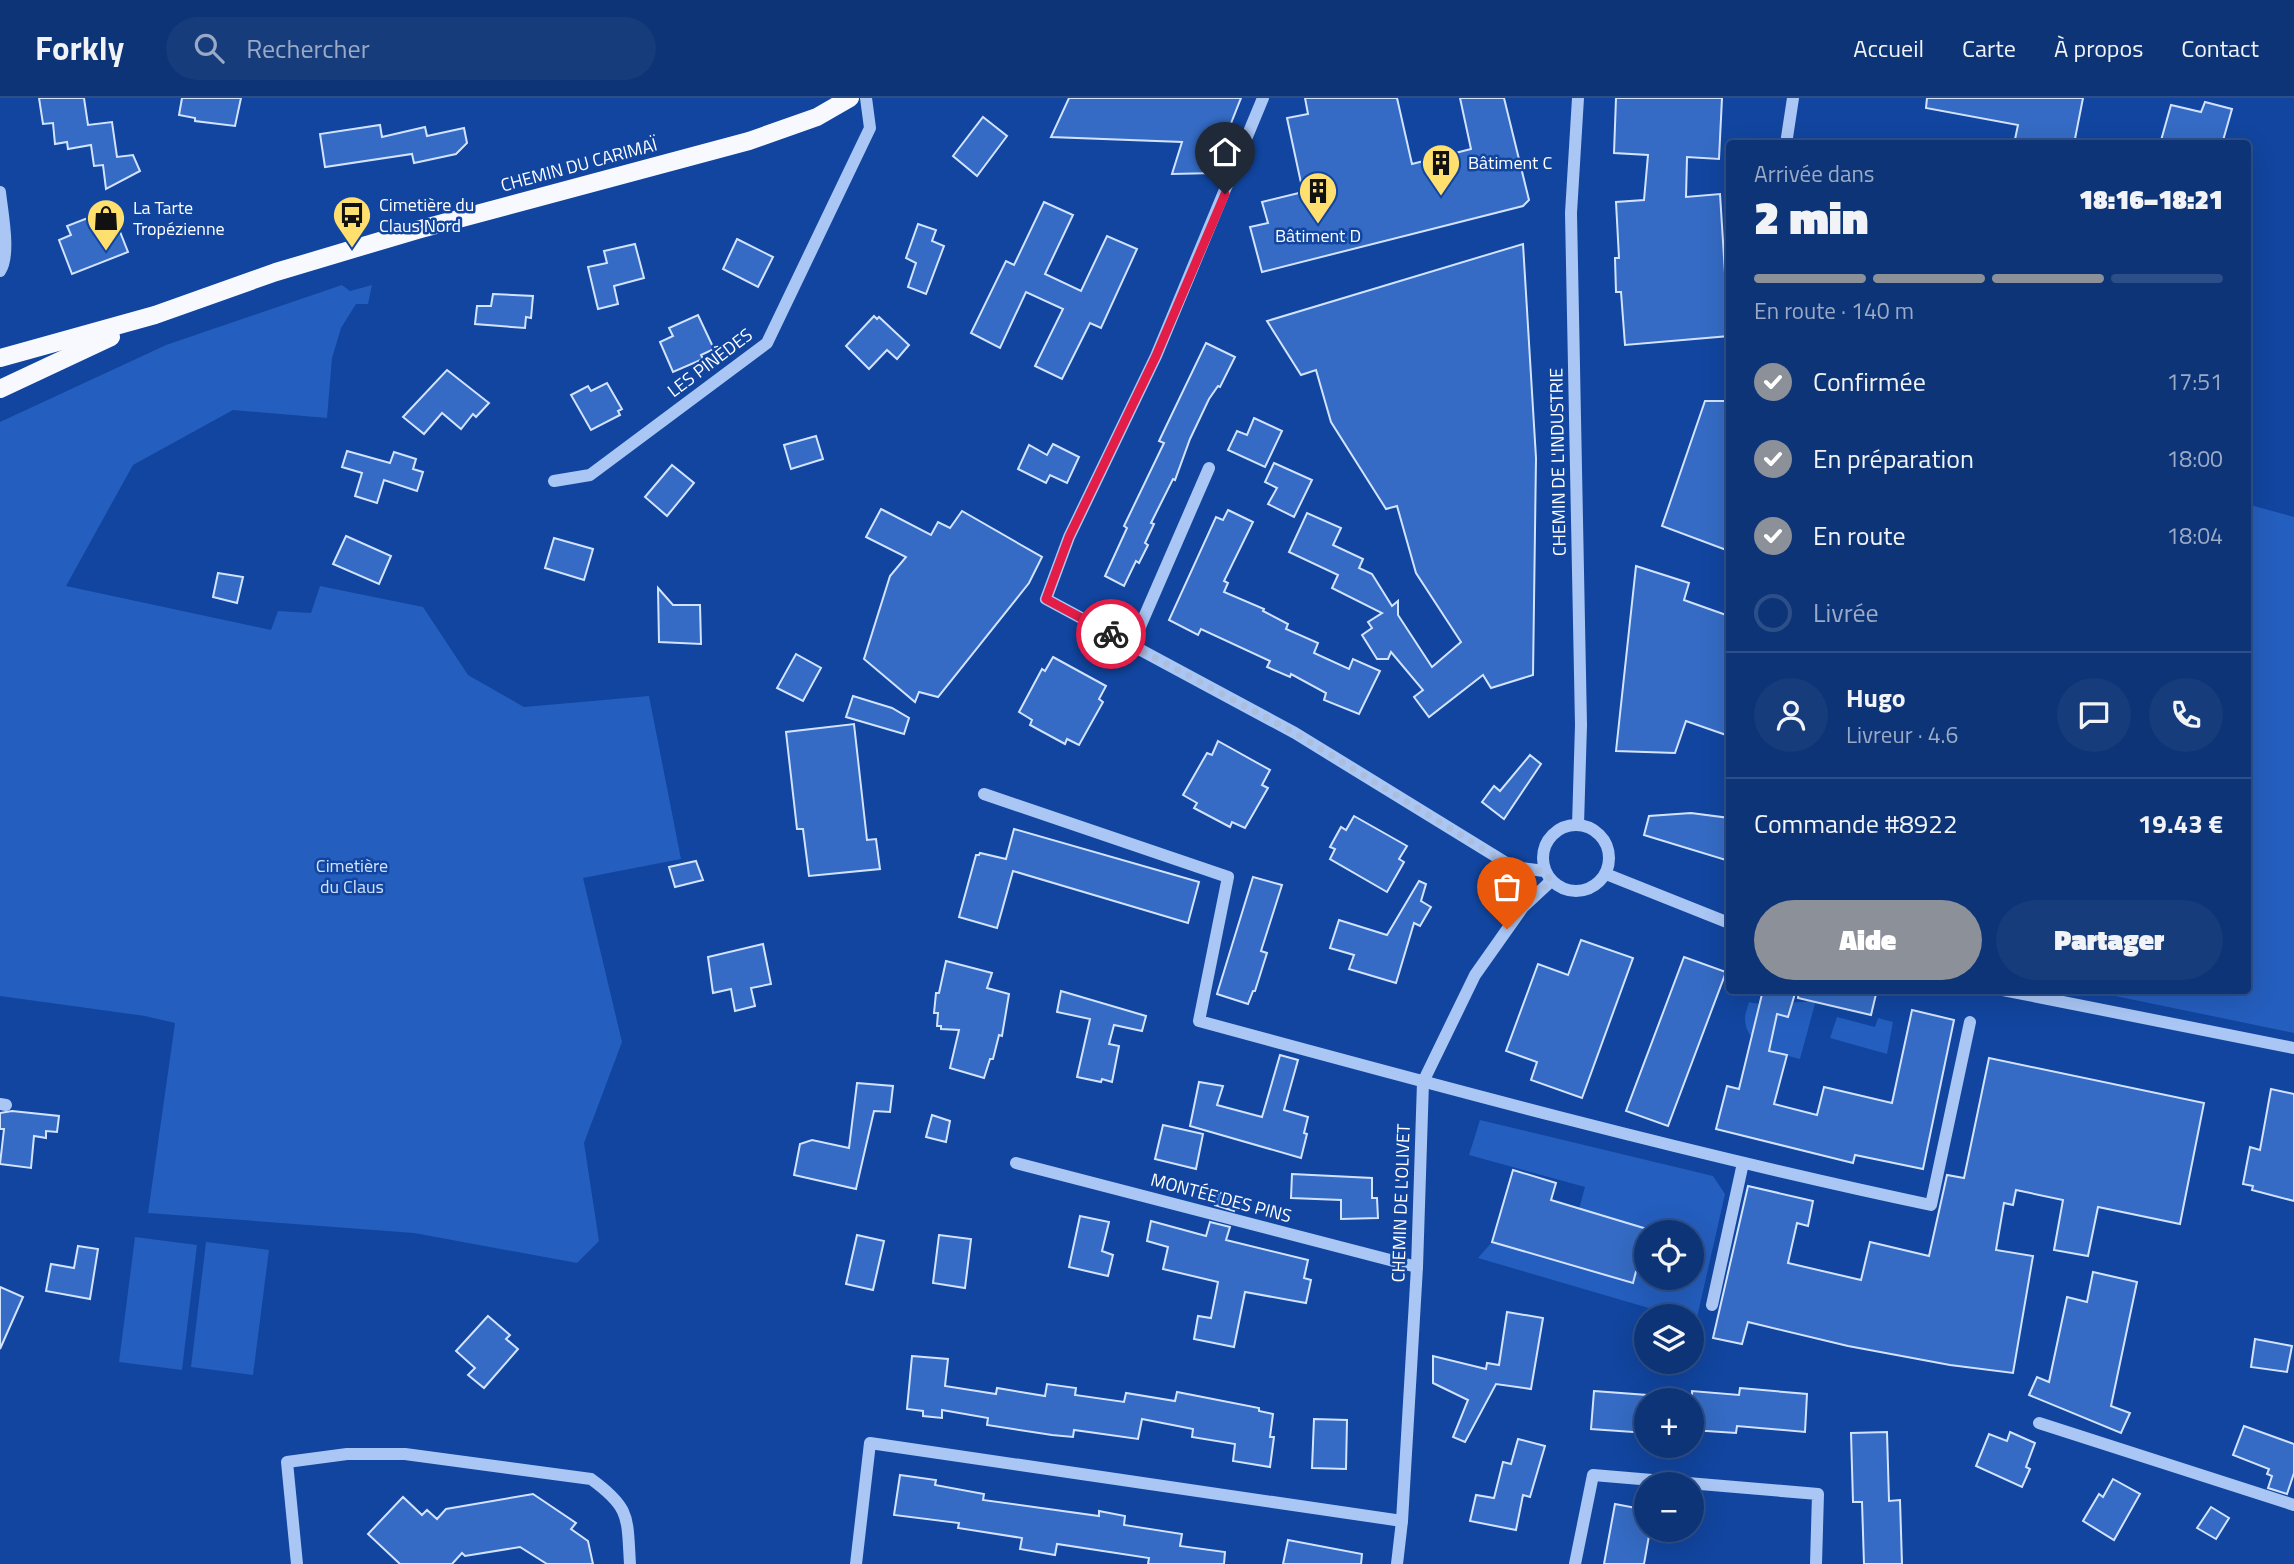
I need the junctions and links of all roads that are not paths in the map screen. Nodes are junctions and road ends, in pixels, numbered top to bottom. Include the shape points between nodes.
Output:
1 (850, 98) edge
2 (866, 98) edge
3 (1263, 98) edge
4 (1578, 98) edge
5 (1793, 98) edge
6 (1787, 140) edge
7 (0, 192) edge
8 (0, 271) edge
9 (155, 316) junction
10 (0, 358) edge
11 (0, 389) edge
12 (1209, 468) dead end
13 (554, 481) dead end
14 (1132, 645) junction
15 (984, 794) dead end
16 (1578, 825) junction
17 (1606, 874) junction
18 (1548, 876) junction
19 (1726, 922) edge
20 (2023, 994) edge
21 (1970, 1022) dead end
22 (2294, 1048) edge
23 (1423, 1082) junction
24 (1016, 1163) dead end
25 (1743, 1163) junction
26 (1417, 1267) junction
27 (1712, 1305) dead end
28 (2039, 1423) dead end
29 (2294, 1505) edge
30 (1402, 1521) junction
31 (297, 1564) edge
32 (630, 1564) edge
33 (856, 1564) edge
34 (1397, 1564) edge
35 (1575, 1564) edge
36 (1816, 1564) edge

1 - 9 main road, CHEMIN DU CARIMAÏ via 817,117 749,141 417,230 276,272
2 - 13 street, LES PINÈDES via 870,128 767,343 590,475
3 - 14 street via 1156,356 1069,537 1046,599
4 - 16 street, CHEMIN DE L'INDUSTRIE via 1571,213 1581,725
5 - 6 street
7 - 8 street via 5,248
9 - 10 main road, CHEMIN DU CARIMAÏ
9 - 11 main road, CHEMIN DU CARIMAÏ
12 - 14 street
14 - 18 street via 1295,733 1513,867
15 - 23 street via 1228,877 1199,1021
16 - 17 street via 1589,827 1605,842 1609,852
16 - 18 street via 1557,830 1549,838 1542,860
17 - 18 street via 1581,892 1560,888
17 - 19 street
18 - 23 street, CHEMIN DE L'OLIVET via 1475,975
20 - 22 street
21 - 25 street via 1931,1205
23 - 25 street
23 - 26 street, CHEMIN DE L'OLIVET
24 - 26 street, MONTÉE DES PINS
25 - 27 street
26 - 30 street, CHEMIN DE L'OLIVET
28 - 29 street
30 - 33 street via 870,1444
30 - 34 street, CHEMIN DE L'OLIVET
31 - 32 street via 286,1462 347,1454 405,1454 591,1479 615,1497 628,1520
35 - 36 street via 1593,1475 1818,1494

